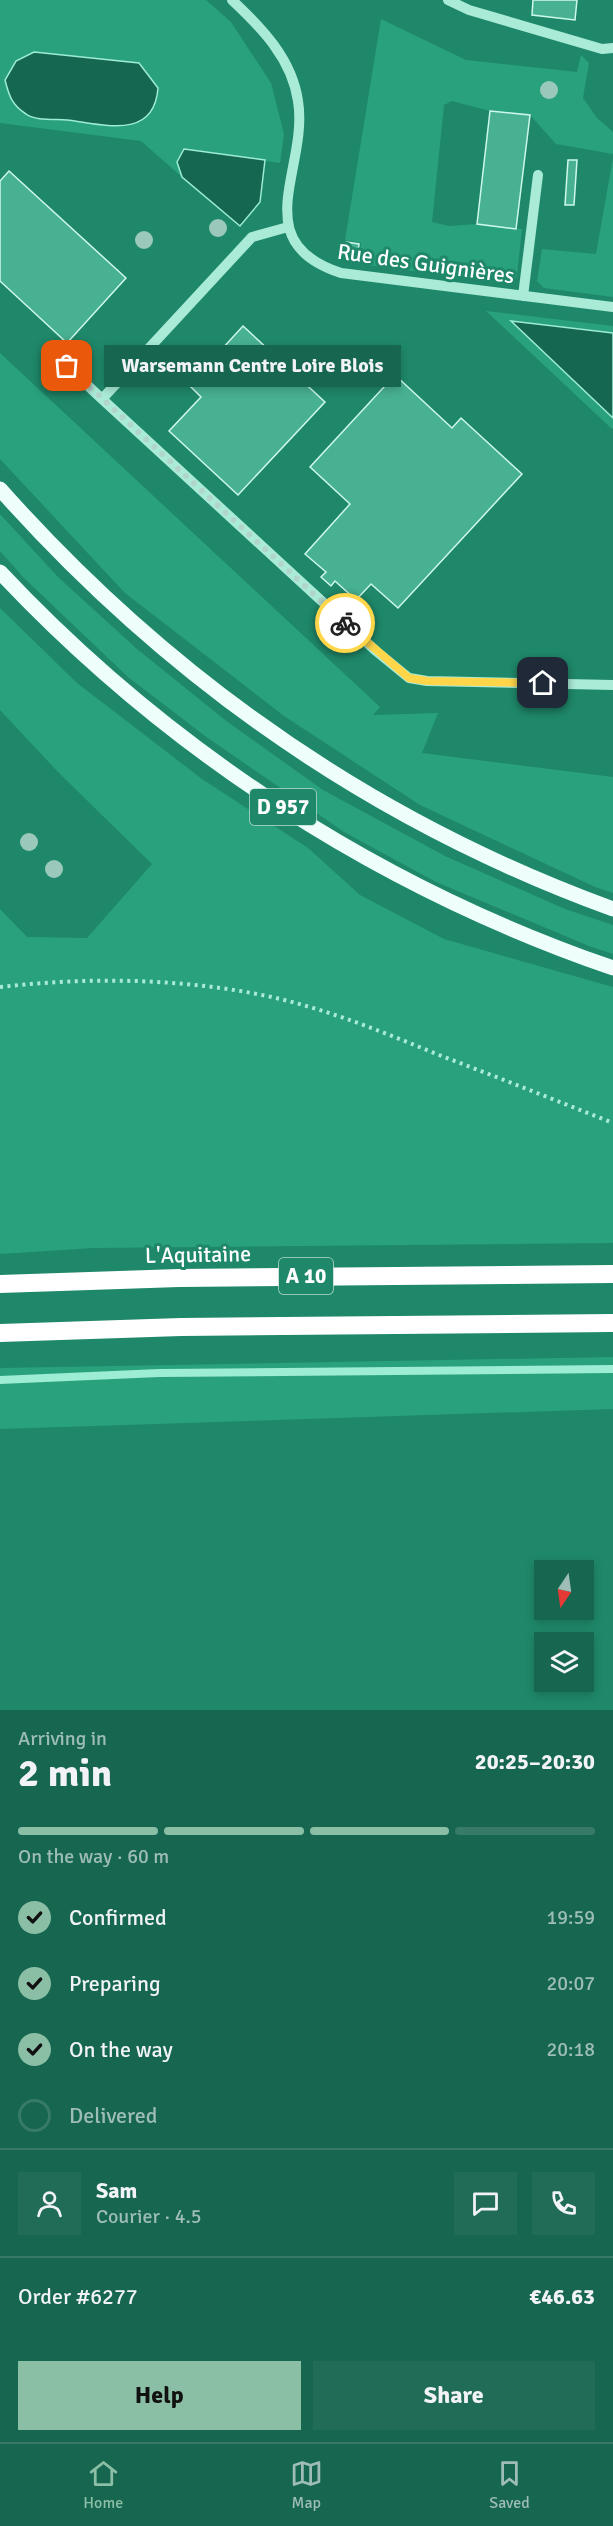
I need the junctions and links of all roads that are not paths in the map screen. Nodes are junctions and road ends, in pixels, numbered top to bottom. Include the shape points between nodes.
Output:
1 (232, 0) edge
2 (448, 0) edge
3 (613, 48) edge
4 (538, 175) dead end
5 (288, 227) junction
6 (523, 296) junction
7 (613, 307) edge
8 (67, 366) dead end
9 (102, 399) junction
10 (0, 489) edge
11 (0, 572) edge
12 (613, 685) edge
13 (613, 909) edge
14 (613, 968) edge
15 (613, 1274) edge
16 (0, 1284) edge
17 (613, 1323) edge
18 (0, 1333) edge

1 - 5 street, Rue des Guignières via 280,52 299,102 286,207
2 - 3 street via 602,49
4 - 6 street
5 - 6 street, Rue des Guignières via 304,255 341,273
5 - 9 street via 252,237
6 - 7 street, Rue des Guignières
8 - 9 street
9 - 12 street via 409,678
10 - 13 main road, D 957 via 131,622 272,733 327,770 444,836 522,873
11 - 14 main road, D 957 via 126,692 205,754 300,819 417,886 511,930
15 - 16 highway, L'Aquitaine / A 10 via 179,1278
17 - 18 highway, A 10

